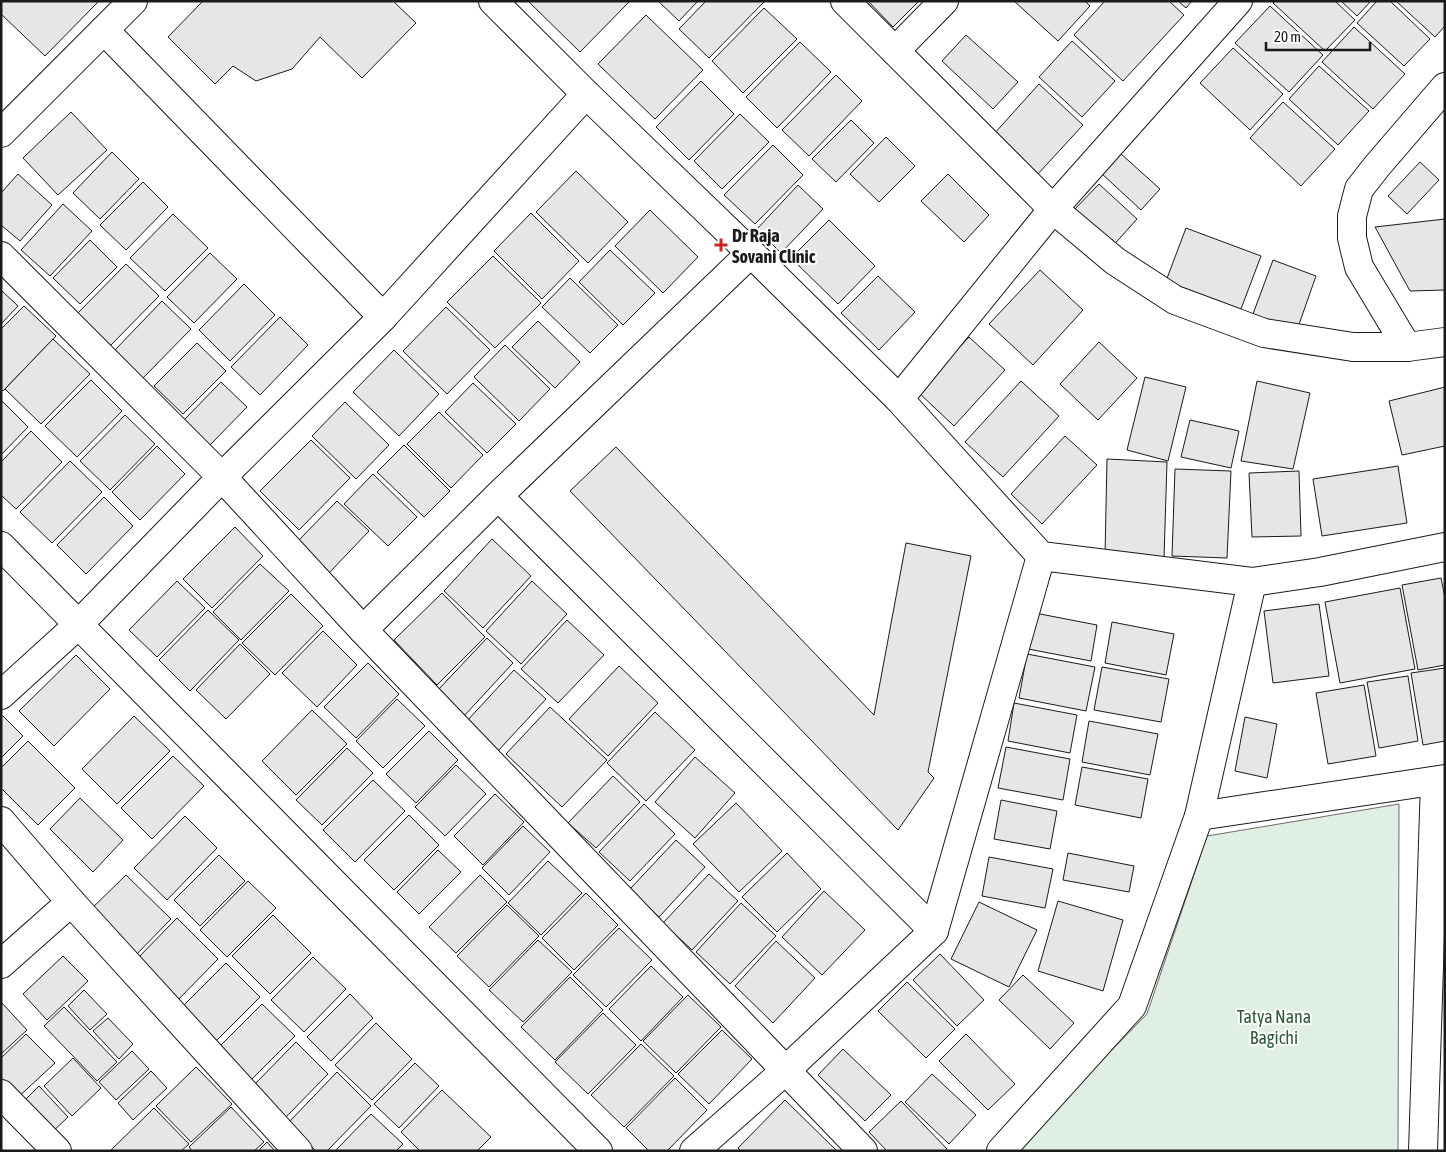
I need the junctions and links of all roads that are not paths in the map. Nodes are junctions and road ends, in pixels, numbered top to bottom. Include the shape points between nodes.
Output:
1 (133, 1) edge
2 (493, 1) edge
3 (845, 1) edge
4 (944, 1) edge
5 (1238, 1) edge
6 (104, 30) junction
7 (895, 51) junction
8 (1445, 87) edge
9 (586, 94) junction
10 (1, 132) edge
11 (1053, 209) junction
12 (751, 253) junction
13 (1, 256) edge
14 (383, 317) junction
15 (1445, 342) edge
16 (1407, 347) junction
17 (899, 399) junction
18 (222, 477) junction
19 (498, 496) junction
20 (1, 546) edge
21 (1445, 547) edge
22 (1041, 556) junction
23 (1252, 582) junction
24 (78, 625) junction
25 (363, 630) junction
26 (1, 695) edge
27 (1440, 780) edge
28 (1199, 816) junction
29 (1, 821) edge
30 (71, 902) junction
31 (934, 932) junction
32 (1, 964) edge
33 (786, 1070) junction
34 (1, 1094) edge
35 (56, 1151) edge
36 (298, 1151) edge
37 (598, 1151) edge
38 (694, 1151) edge
39 (863, 1151) edge
40 (1001, 1151) edge
41 (1423, 1151) edge

1 - 6 street
2 - 9 street
3 - 7 street
4 - 7 street
5 - 11 street
6 - 10 street
6 - 14 street
7 - 11 street
8 - 16 street via 1359,189 1352,216 1352,238 1359,267
9 - 12 street
9 - 14 street
11 - 16 street via 1115,261 1175,300 1264,333 1353,346
11 - 17 street
12 - 17 street
12 - 19 street
13 - 18 street
14 - 18 street
15 - 16 street
17 - 22 street
18 - 24 street
18 - 25 street
19 - 25 street
19 - 31 street
20 - 24 street
21 - 23 street
22 - 23 street
22 - 31 street
23 - 28 street
24 - 26 street
24 - 37 street
25 - 33 street
27 - 28 street
27 - 41 street
28 - 40 street via 1132,1006
29 - 30 street
30 - 32 street
30 - 36 street
31 - 33 street
33 - 38 street
33 - 39 street
34 - 35 street

